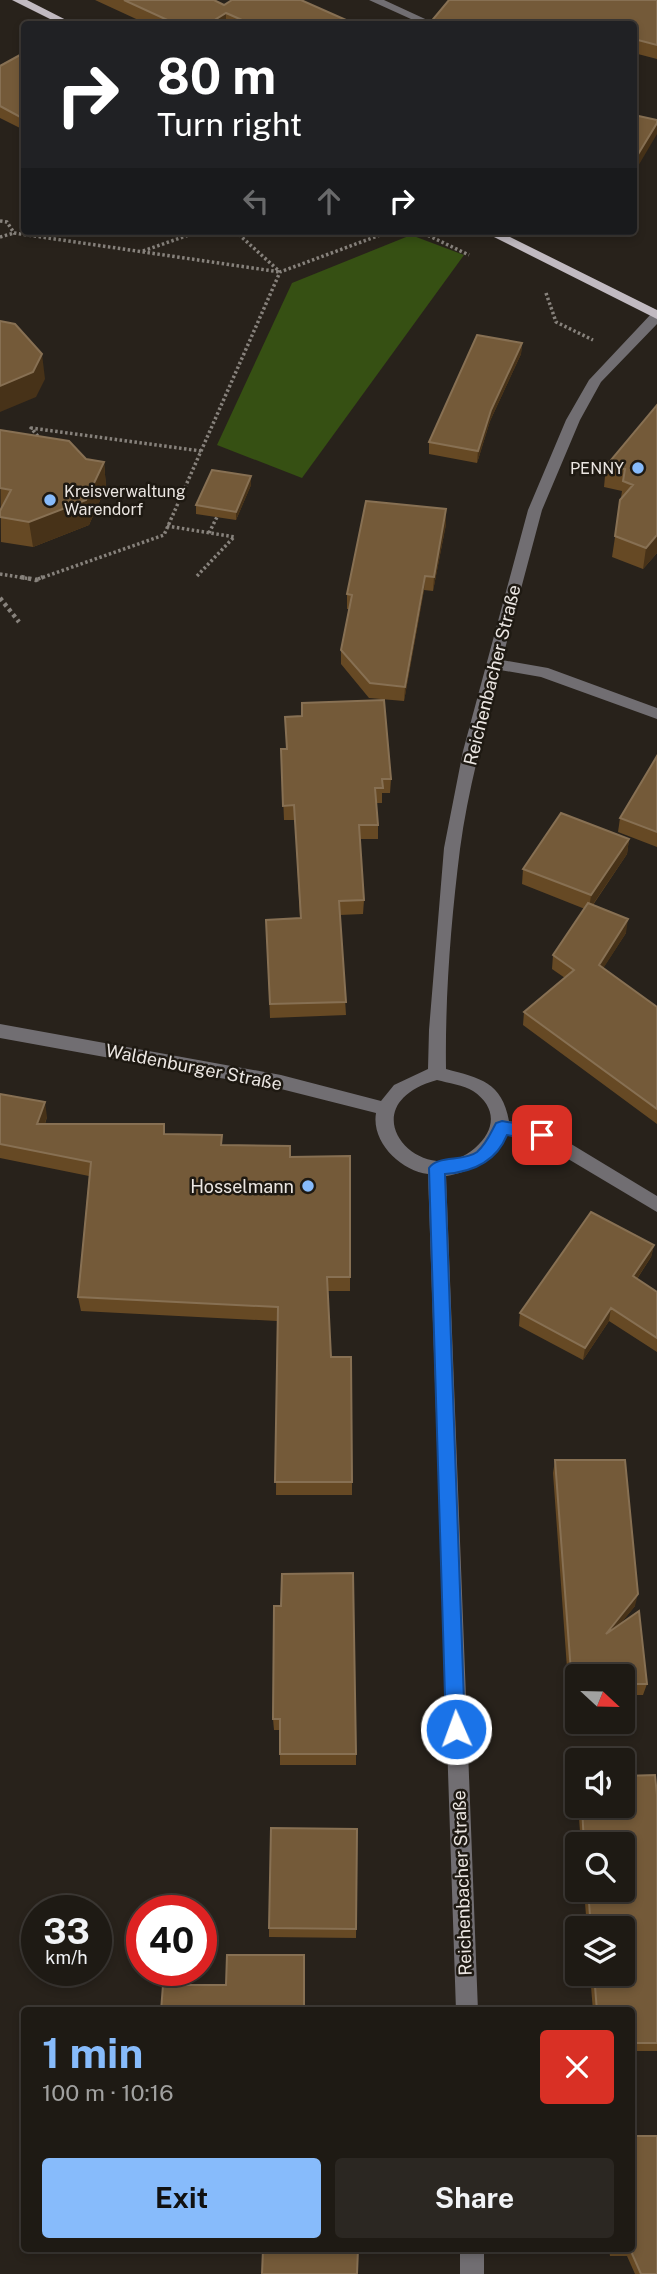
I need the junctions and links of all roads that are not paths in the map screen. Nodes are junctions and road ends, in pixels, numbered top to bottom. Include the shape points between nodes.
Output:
1 (18, 0) edge
2 (374, 0) edge
3 (415, 0) edge
4 (397, 10) junction
5 (62, 21) edge
6 (423, 21) edge
7 (496, 235) edge
8 (657, 315) edge
9 (493, 664) junction
10 (657, 714) edge
11 (0, 1031) edge
12 (437, 1073) junction
13 (386, 1109) junction
14 (502, 1127) junction
15 (437, 1168) junction
16 (657, 1205) edge
17 (467, 2007) edge
18 (472, 2252) edge
19 (472, 2274) edge

1 - 5 main road
2 - 4 street
3 - 4 street
4 - 6 street
7 - 8 main road
8 - 9 street, Reichenbacher Straße via 596,380 573,420 535,510
9 - 10 street via 543,672
9 - 12 street, Reichenbacher Straße via 452,848
11 - 13 street, Waldenburger Straße via 281,1082
12 - 13 street via 402,1085
12 - 14 street via 464,1077 484,1087 499,1106
13 - 15 street via 384,1124 395,1148
14 - 15 street via 495,1144 481,1158 463,1166
14 - 16 street via 542,1135
15 - 17 street, Reichenbacher Straße
18 - 19 street

